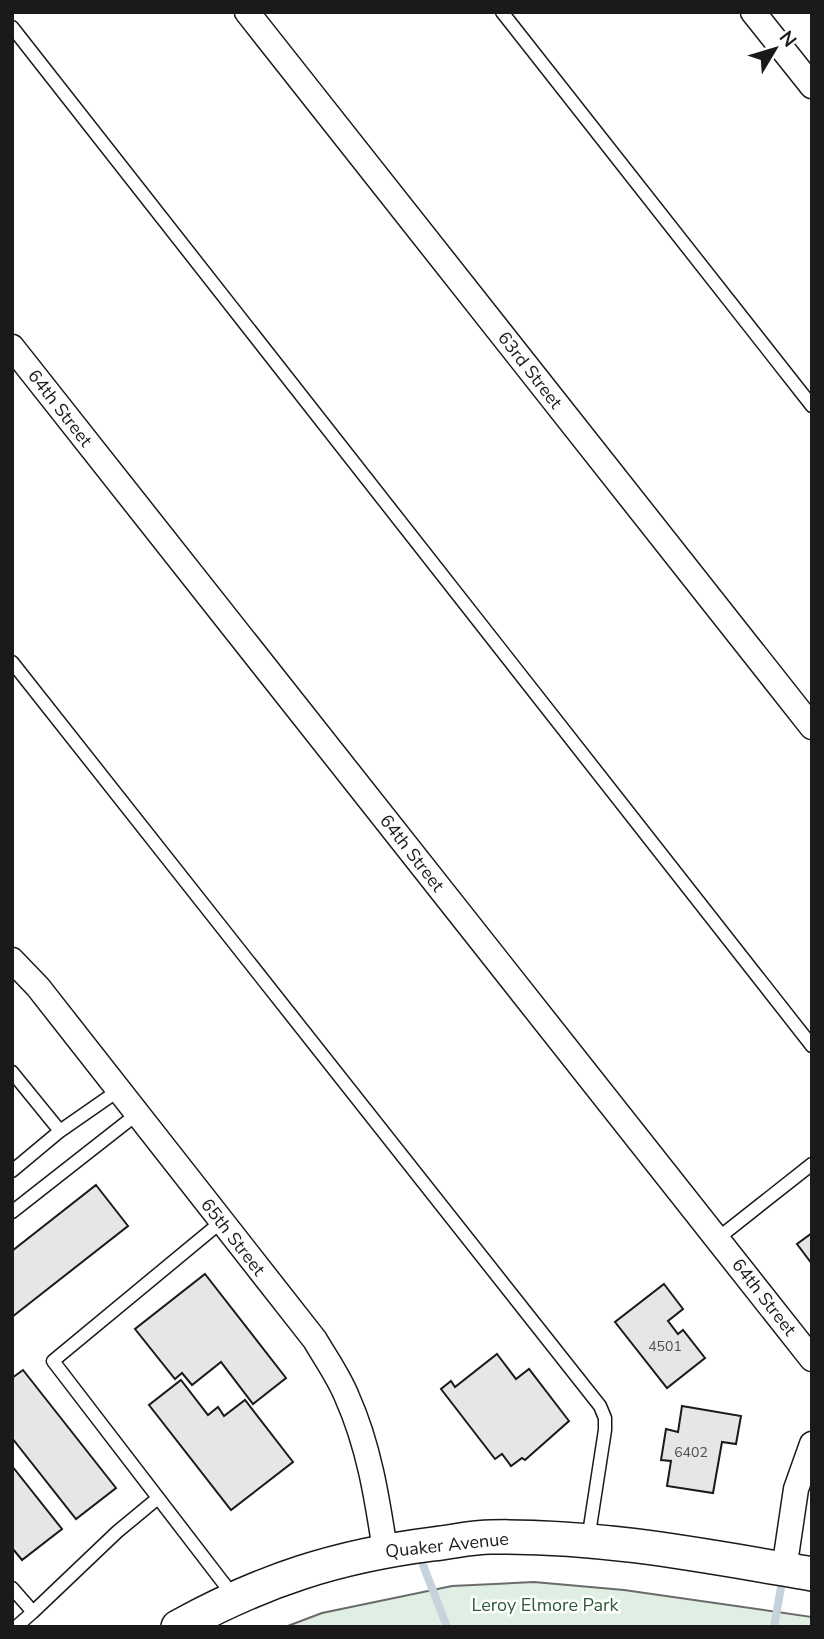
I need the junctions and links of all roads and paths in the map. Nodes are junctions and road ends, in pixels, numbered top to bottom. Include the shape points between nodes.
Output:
1 (247, 12) edge
2 (502, 12) edge
3 (753, 12) edge
4 (12, 27) edge
5 (812, 86) edge
6 (12, 347) edge
7 (812, 406) edge
8 (12, 663) edge
9 (812, 727) edge
10 (12, 960) edge
11 (812, 1046) edge
12 (12, 1072) edge
13 (119, 1090) junction
14 (137, 1114) junction
15 (60, 1131) junction
16 (812, 1164) edge
17 (12, 1171) edge
18 (12, 1212) edge
19 (221, 1222) junction
20 (717, 1239) junction
21 (812, 1359) edge
22 (812, 1444) edge
23 (158, 1498) junction
24 (588, 1540) junction
25 (385, 1550) junction
26 (798, 1572) edge
27 (12, 1588) edge
28 (235, 1598) junction
29 (33, 1612) junction
30 (16, 1627) edge
31 (178, 1627) edge

1 - 9 street, 63rd Street
2 - 7 lane
3 - 5 street
4 - 11 lane
6 - 20 street, 64th Street
8 - 24 lane via 600,1406 605,1430
10 - 13 street, 65th Street
12 - 15 lane
13 - 14 street, 65th Street
13 - 15 lane
14 - 18 lane
14 - 19 street, 65th Street
15 - 17 lane
16 - 20 lane
19 - 23 lane via 53,1361
19 - 25 street, 65th Street via 315,1340 347,1396 364,1440
20 - 21 street, 64th Street
22 - 26 street via 796,1489
23 - 28 lane
23 - 29 lane
24 - 25 main road, Quaker Avenue via 489,1537
24 - 26 main road, Quaker Avenue
25 - 28 main road, Quaker Avenue via 317,1566
27 - 29 lane
28 - 31 main road, Quaker Avenue
29 - 30 lane

